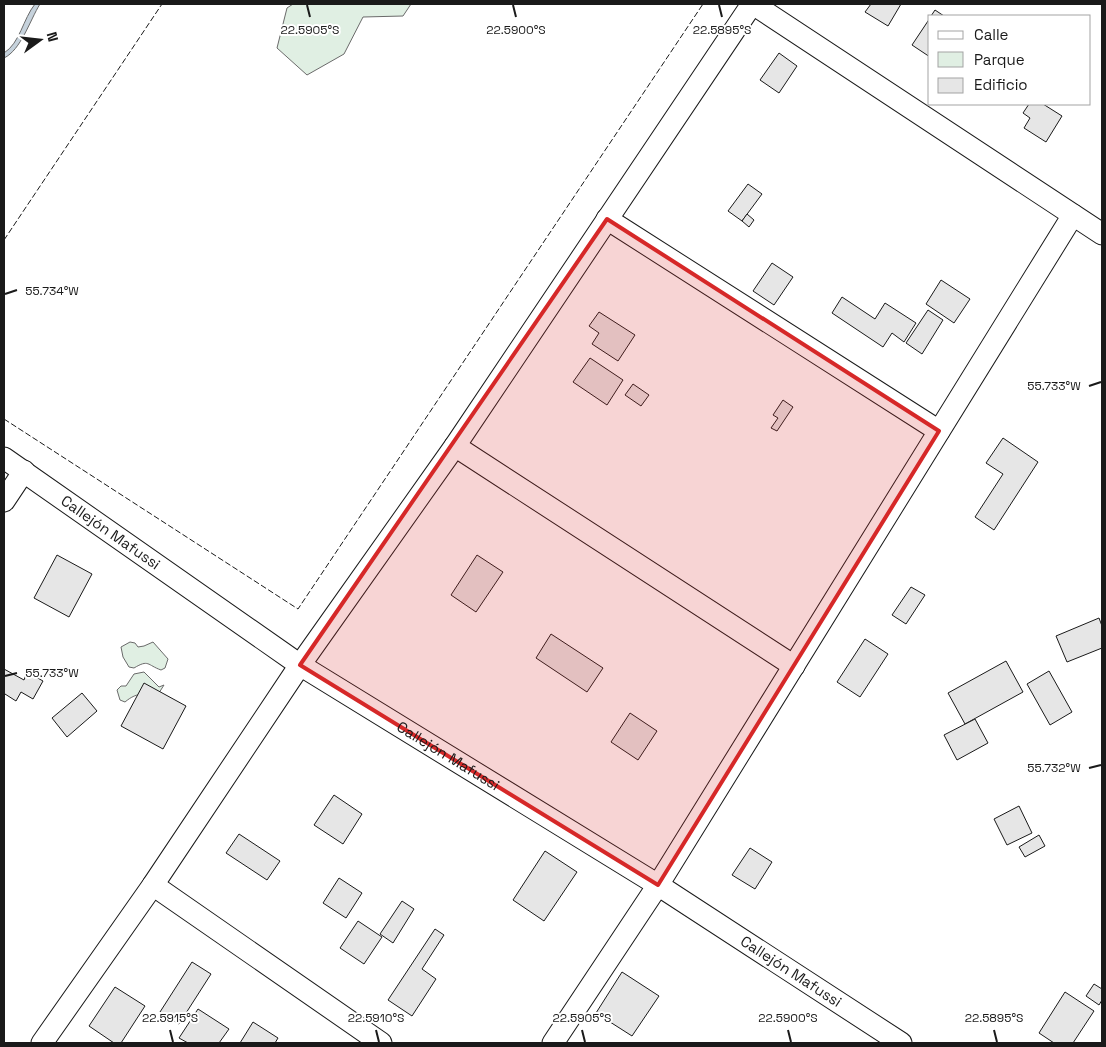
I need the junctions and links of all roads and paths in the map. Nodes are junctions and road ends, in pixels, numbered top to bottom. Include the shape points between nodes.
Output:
1 (752, 4) edge
2 (1073, 215) junction
3 (607, 219) junction
4 (1102, 234) edge
5 (939, 431) junction
6 (455, 446) junction
7 (4, 458) edge
8 (24, 471) junction
9 (4, 501) edge
10 (300, 665) junction
11 (794, 666) junction
12 (153, 885) junction
13 (658, 885) junction
14 (42, 1043) edge
15 (381, 1043) edge
16 (553, 1043) edge
17 (901, 1043) edge

1 - 2 street
1 - 3 street
2 - 4 street
2 - 5 street
3 - 5 street
3 - 6 street
5 - 11 street
6 - 10 street
6 - 11 street
7 - 8 street, Callejón Mafussi
8 - 9 street
8 - 10 street, Callejón Mafussi
10 - 12 street
10 - 13 street, Callejón Mafussi
11 - 13 street
12 - 14 street
12 - 15 street
13 - 16 street
13 - 17 street, Callejón Mafussi

